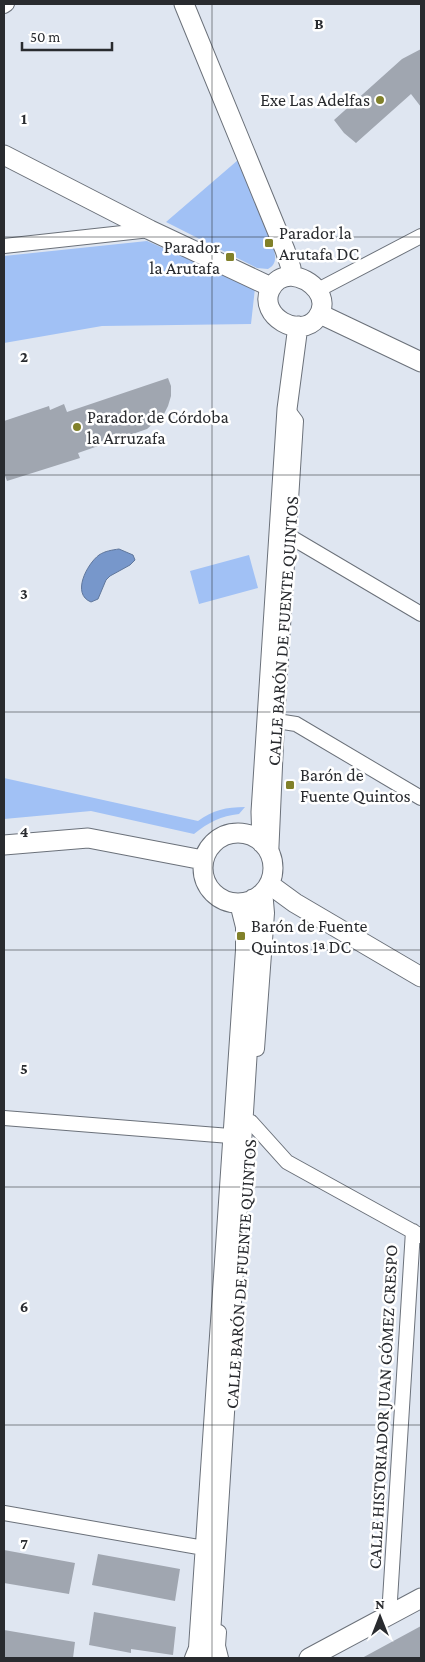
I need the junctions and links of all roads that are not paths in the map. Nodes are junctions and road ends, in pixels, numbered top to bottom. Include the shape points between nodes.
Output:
1 (7, 4) edge
2 (184, 4) edge
3 (4, 6) edge
4 (4, 155) edge
5 (150, 230) junction
6 (421, 236) edge
7 (4, 246) edge
8 (291, 276) junction
9 (271, 287) junction
10 (318, 290) junction
11 (320, 314) junction
12 (298, 326) junction
13 (421, 362) edge
14 (287, 408) junction
15 (289, 536) junction
16 (421, 614) edge
17 (277, 721) junction
18 (421, 798) edge
19 (261, 812) junction
20 (242, 834) junction
21 (4, 845) edge
22 (266, 850) junction
23 (203, 860) junction
24 (256, 894) junction
25 (295, 903) junction
26 (267, 913) junction
27 (421, 977) edge
28 (4, 1118) edge
29 (251, 1122) junction
30 (230, 1136) junction
31 (417, 1234) edge
32 (4, 1513) edge
33 (204, 1548) junction
34 (421, 1598) edge
35 (389, 1616) junction
36 (192, 1658) edge
37 (209, 1658) edge
38 (221, 1658) edge
39 (309, 1658) edge

1 - 3 street
2 - 8 street via 285,250
4 - 5 street
5 - 7 street
5 - 9 street
6 - 10 street
8 - 9 street via 277,280
8 - 10 street via 310,282
9 - 12 street via 267,300 272,314
10 - 11 street via 322,298
11 - 12 street via 312,324
11 - 13 street
12 - 14 street, CALLE BARÓN DE FUENTE QUINTOS
14 - 15 street, CALLE BARÓN DE FUENTE QUINTOS via 296,421
14 - 19 street, CALLE BARÓN DE FUENTE QUINTOS
15 - 16 street
15 - 17 street, CALLE BARÓN DE FUENTE QUINTOS
17 - 18 street via 296,724
17 - 22 street, CALLE BARÓN DE FUENTE QUINTOS
19 - 20 street
19 - 22 street, CALLE BARÓN DE FUENTE QUINTOS
20 - 22 street via 253,836
20 - 23 street via 220,838 211,845
21 - 23 street via 88,838
22 - 24 street via 273,866
23 - 24 street via 204,877 216,895 226,901
24 - 25 street
24 - 26 street, CALLE BARÓN DE FUENTE QUINTOS
24 - 30 street, CALLE BARÓN DE FUENTE QUINTOS via 243,927
24 - 37 street, CALLE BARÓN DE FUENTE QUINTOS
25 - 26 street via 284,903
25 - 27 street
26 - 29 street, CALLE BARÓN DE FUENTE QUINTOS
28 - 30 street
29 - 31 street via 287,1162
29 - 38 street, CALLE BARÓN DE FUENTE QUINTOS via 218,1646
30 - 33 street, CALLE BARÓN DE FUENTE QUINTOS
31 - 35 street, CALLE HISTORIADOR JUAN GÓMEZ CRESPO
32 - 33 street
33 - 36 street, CALLE BARÓN DE FUENTE QUINTOS via 196,1648
34 - 35 street
35 - 39 street

